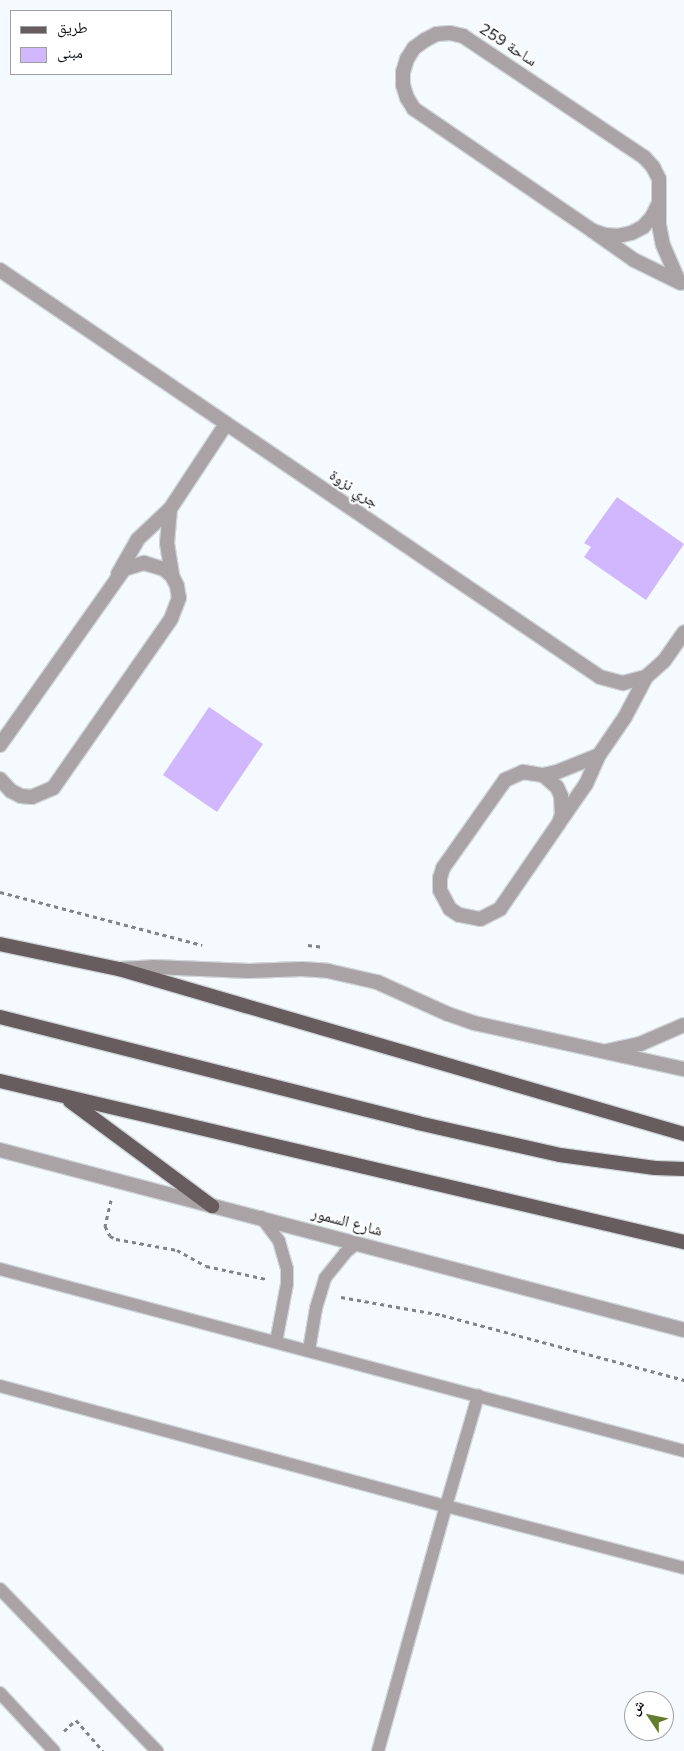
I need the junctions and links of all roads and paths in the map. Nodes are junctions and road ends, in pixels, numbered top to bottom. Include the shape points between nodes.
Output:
1 (658, 205) junction
2 (593, 231) junction
3 (0, 270) edge
4 (682, 283) edge
5 (226, 424) junction
6 (170, 509) junction
7 (172, 576) junction
8 (116, 577) junction
9 (684, 632) edge
10 (646, 677) junction
11 (0, 746) edge
12 (599, 754) junction
13 (543, 775) junction
14 (0, 779) edge
15 (559, 823) junction
16 (0, 944) edge
17 (119, 969) junction
18 (0, 1017) edge
19 (684, 1025) edge
20 (602, 1052) junction
21 (684, 1069) edge
22 (0, 1081) edge
23 (66, 1098) junction
24 (684, 1134) edge
25 (0, 1150) edge
26 (684, 1169) edge
27 (212, 1206) junction
28 (261, 1217) junction
29 (684, 1242) edge
30 (357, 1243) junction
31 (0, 1270) edge
32 (684, 1330) edge
33 (276, 1342) junction
34 (309, 1350) junction
35 (0, 1386) edge
36 (478, 1396) junction
37 (684, 1451) edge
38 (446, 1506) junction
39 (684, 1568) edge
40 (0, 1589) edge
41 (0, 1693) edge
42 (52, 1748) edge
43 (102, 1751) edge
44 (156, 1751) edge
45 (378, 1751) edge

1 - 2 street, ساحة 259 via 643,227 631,234 605,235
1 - 2 street, ساحة 259 via 658,178 644,157 475,43 463,36 437,34 414,48 403,72 407,98 414,109
1 - 4 street, ساحة 259 via 663,245
2 - 4 street, ساحة 259 via 634,260
3 - 5 street, جري نزوة
5 - 6 street
5 - 10 street, جري نزوة via 600,677 623,683
6 - 7 street via 167,542
6 - 8 street via 138,539
7 - 8 street via 164,569 144,562 124,569
7 - 14 street via 179,598 177,609 53,788 32,797 21,796
8 - 11 street
9 - 10 street, جري نزوة via 664,661
10 - 12 street via 625,717
12 - 13 street via 572,767
12 - 15 street via 586,784
13 - 15 street via 557,787 561,796
13 - 15 street via 523,772 504,780 498,788 443,868 440,890 450,909 464,917 480,919 491,915 506,900
16 - 17 main road
17 - 20 street via 328,970 377,982 474,1023
17 - 24 main road
18 - 26 main road via 418,1124 560,1155
19 - 20 street via 640,1044
20 - 21 street
22 - 23 main road
23 - 27 main road
23 - 29 main road
25 - 27 street, شارع السمور
27 - 28 street, شارع السمور
28 - 30 street, شارع السمور
28 - 33 lane via 279,1241 287,1269
30 - 32 street, شارع السمور
30 - 34 lane via 326,1278 316,1308
31 - 33 lane
33 - 34 lane
34 - 36 lane
35 - 38 lane
36 - 37 lane
36 - 38 lane
38 - 39 lane
38 - 45 lane
40 - 44 lane
41 - 42 lane
42 - 43 path via 76,1720

